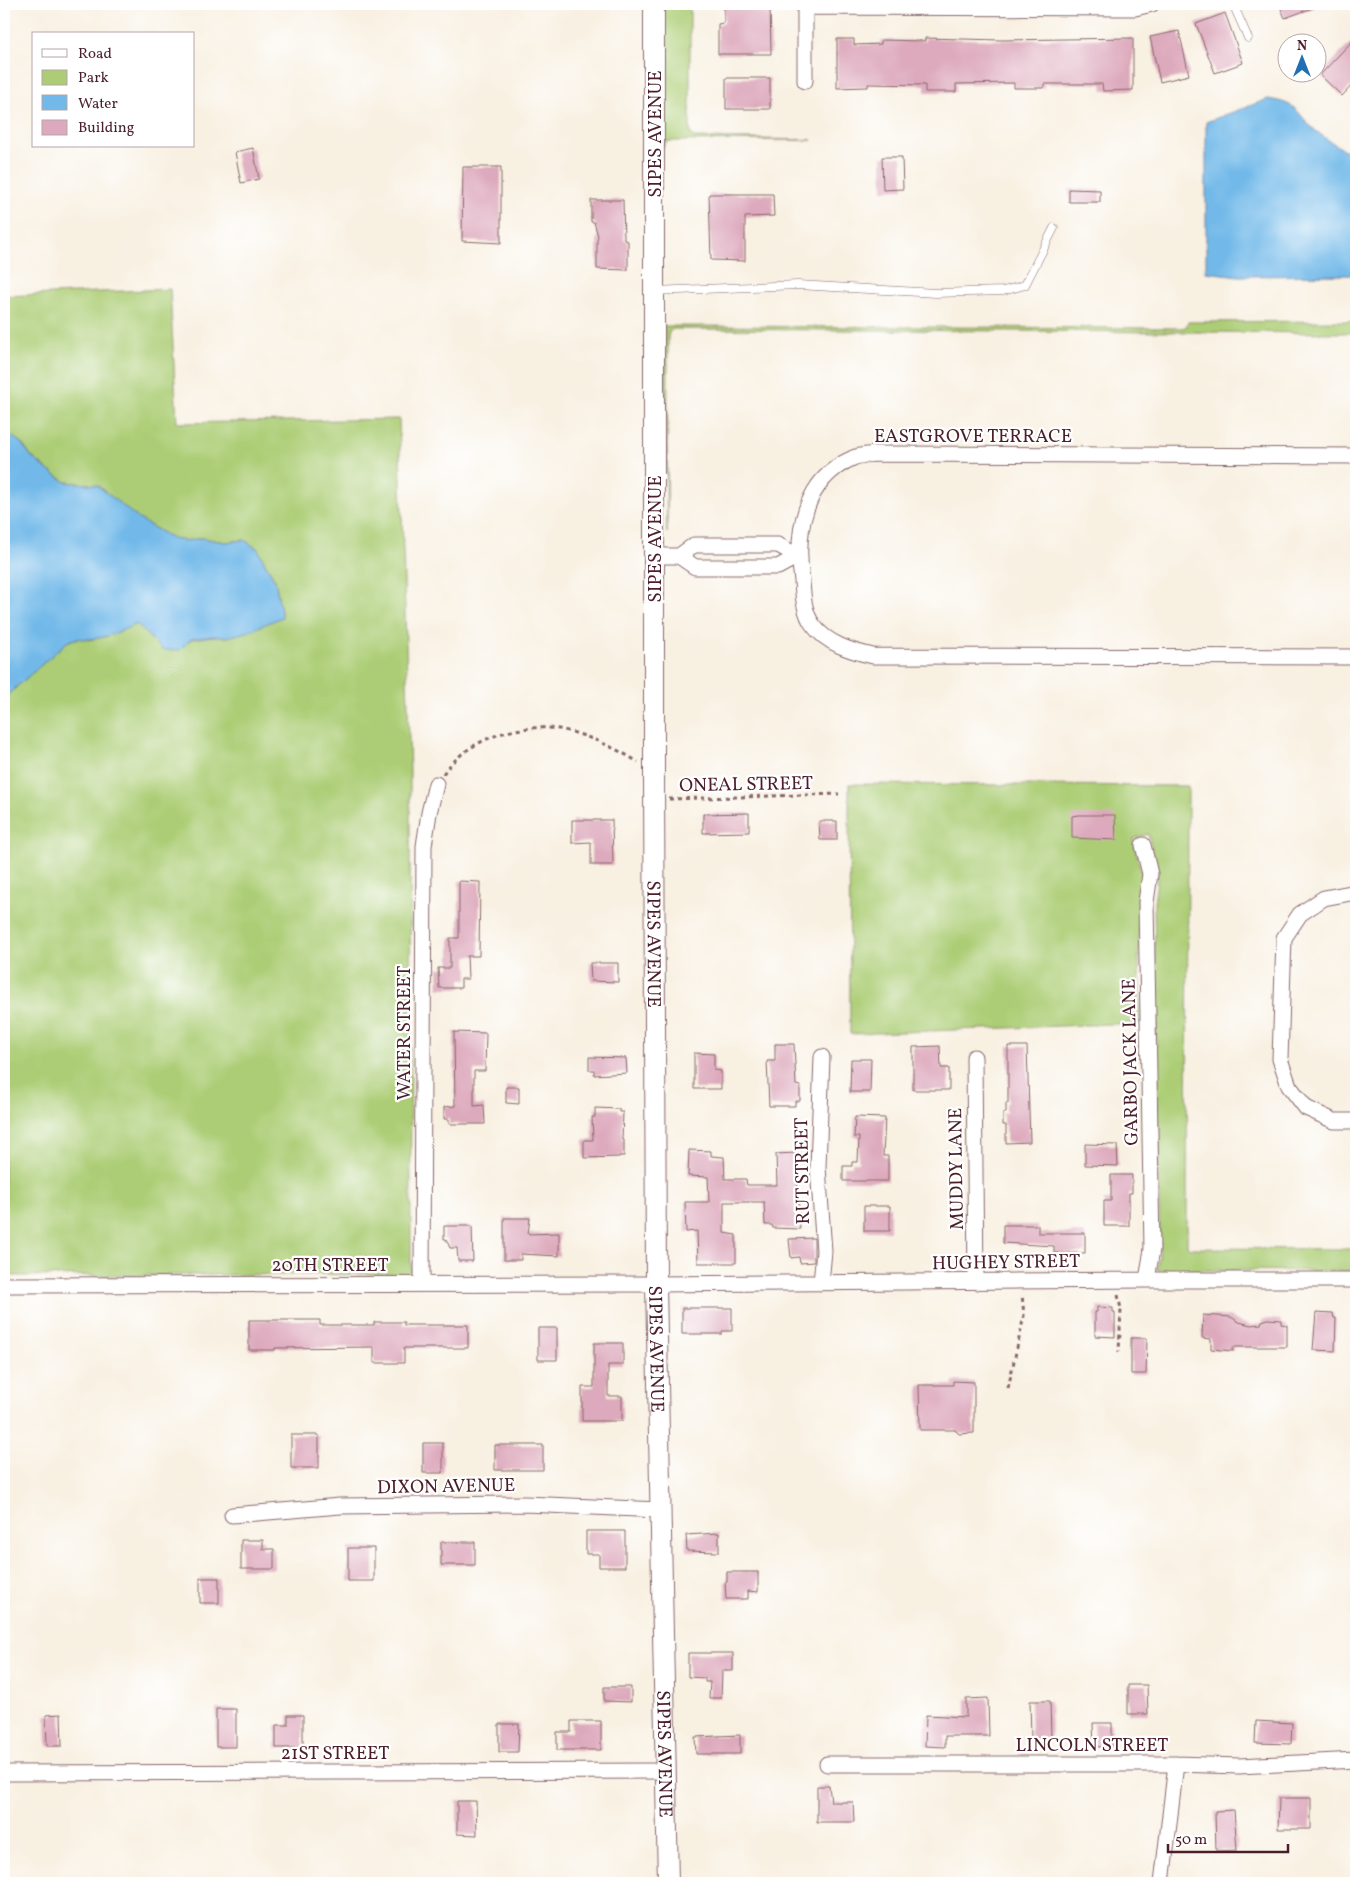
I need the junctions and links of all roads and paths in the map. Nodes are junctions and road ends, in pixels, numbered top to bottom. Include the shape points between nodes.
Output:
1 (654, 4) edge
2 (1152, 4) edge
3 (1233, 4) edge
4 (805, 5) edge
5 (1248, 38) dead end
6 (805, 81) dead end
7 (1054, 228) dead end
8 (654, 291) junction
9 (1356, 456) edge
10 (727, 545) junction
11 (654, 556) junction
12 (678, 556) junction
13 (798, 556) junction
14 (727, 568) junction
15 (1356, 657) edge
16 (654, 772) junction
17 (436, 784) joint
18 (839, 794) dead end
19 (654, 799) junction
20 (1143, 845) dead end
21 (1356, 892) edge
22 (822, 1057) dead end
23 (974, 1057) dead end
24 (1356, 1121) edge
25 (1115, 1280) junction
26 (1146, 1280) junction
27 (1356, 1280) edge
28 (1021, 1281) junction
29 (976, 1282) junction
30 (821, 1283) junction
31 (422, 1284) junction
32 (656, 1284) junction
33 (4, 1285) edge
34 (1119, 1352) dead end
35 (1008, 1388) dead end
36 (660, 1510) junction
37 (232, 1515) dead end
38 (1356, 1760) edge
39 (827, 1764) dead end
40 (1176, 1764) junction
41 (666, 1771) junction
42 (4, 1773) edge
43 (668, 1883) edge
44 (1162, 1883) edge

1 - 8 street, SIPES AVENUE
2 - 4 street via 1136,8
3 - 5 lane
4 - 6 street
7 - 8 lane via 1025,285 1003,291 936,293 798,286
8 - 11 street, SIPES AVENUE
9 - 13 street, EASTGROVE TERRACE via 875,454 854,457 834,468 816,486 803,518
10 - 12 street via 694,545
10 - 13 street via 778,545
10 - 14 street
11 - 12 street
11 - 16 street, SIPES AVENUE
12 - 14 street via 694,568
13 - 14 street via 778,567
13 - 15 street, EASTGROVE TERRACE via 805,606 813,625 850,651 872,656
16 - 17 path via 624,753 592,739 562,730 538,729 507,732 476,743 453,760
16 - 19 street, SIPES AVENUE
17 - 31 street, WATER STREET via 424,846
18 - 19 path, ONEAL STREET
19 - 32 street, SIPES AVENUE
20 - 26 street, GARBO JACK LANE via 1150,874 1146,902 1152,1249
21 - 24 street via 1324,898 1300,914 1284,938 1280,1059 1289,1086 1306,1108 1334,1121
22 - 30 street, RUT STREET via 818,1168 824,1251
23 - 29 street, MUDDY LANE
25 - 26 street, HUGHEY STREET
25 - 28 street, HUGHEY STREET
25 - 34 path via 1121,1309
26 - 27 street, HUGHEY STREET
28 - 29 street, HUGHEY STREET
28 - 35 path via 1024,1316
29 - 30 street, HUGHEY STREET
30 - 32 street, HUGHEY STREET
31 - 32 street, 20TH STREET
31 - 33 street, 20TH STREET
32 - 36 street, SIPES AVENUE
36 - 37 street, DIXON AVENUE via 526,1504 340,1506
36 - 41 street, SIPES AVENUE
38 - 40 street, LINCOLN STREET via 1239,1766
39 - 40 street, LINCOLN STREET
40 - 44 street
41 - 42 street, 21ST STREET
41 - 43 street, SIPES AVENUE

